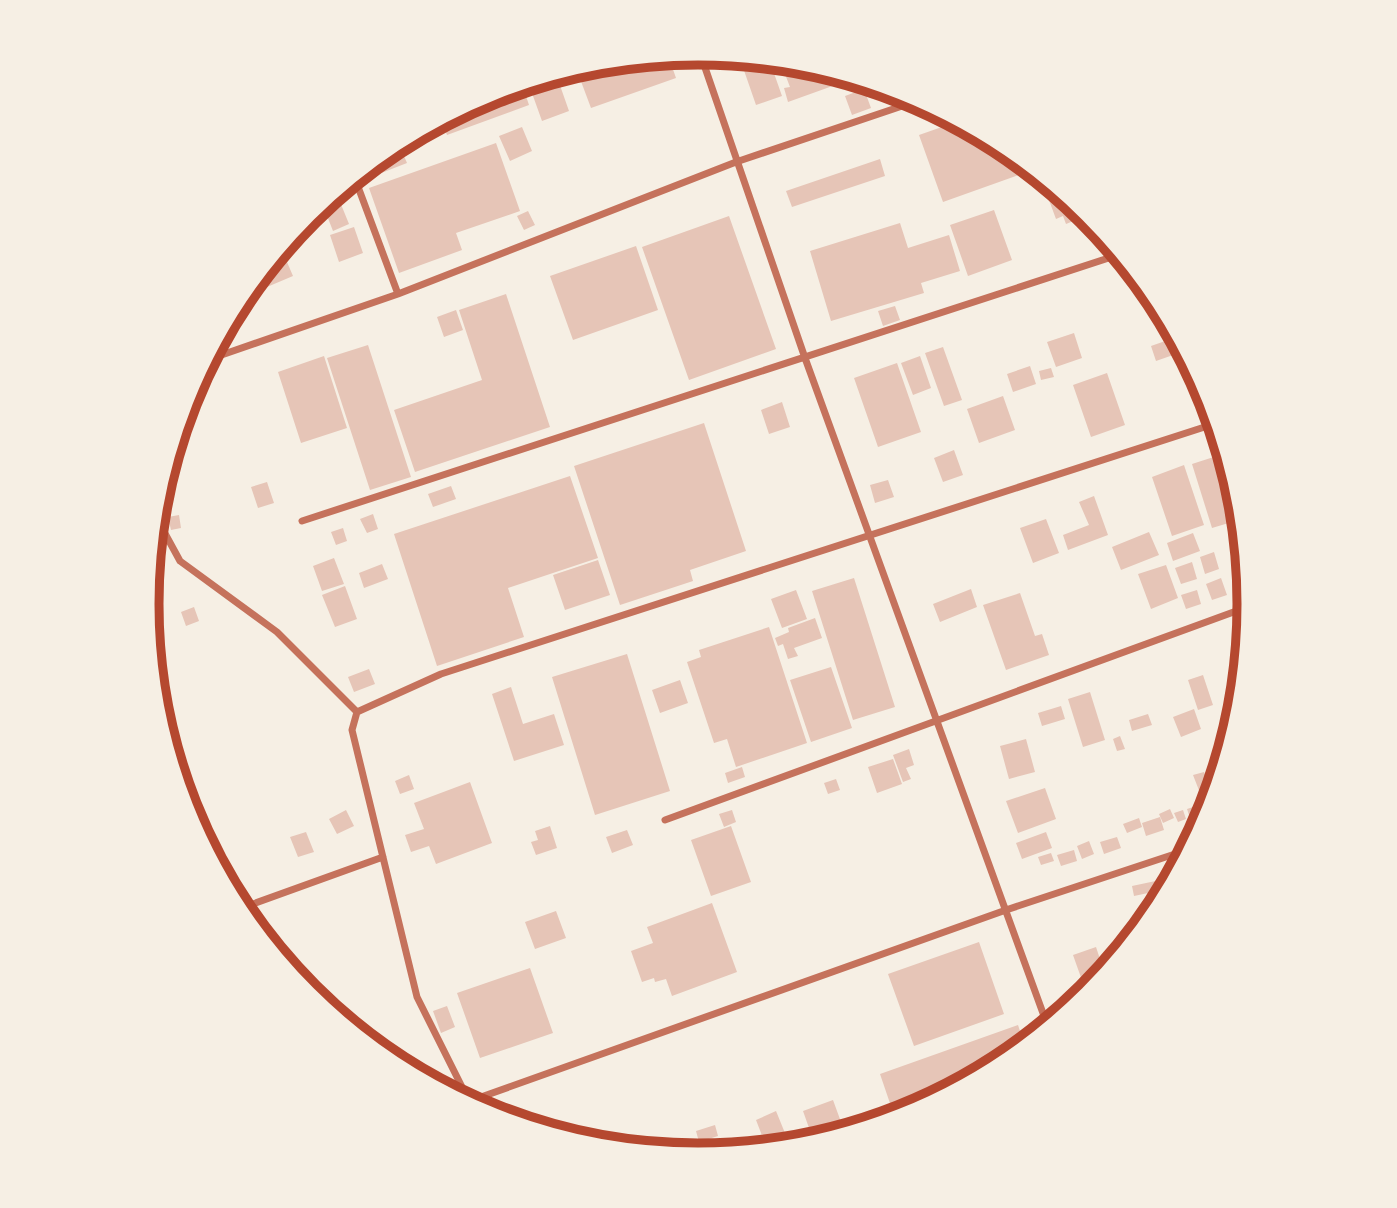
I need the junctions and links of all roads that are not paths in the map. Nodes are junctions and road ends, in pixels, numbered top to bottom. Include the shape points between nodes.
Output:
1 (704, 65) edge
2 (904, 105) edge
3 (736, 162) junction
4 (358, 186) edge
5 (1111, 257) edge
6 (398, 295) junction
7 (220, 356) edge
8 (805, 358) junction
9 (1207, 426) edge
10 (302, 521) dead end
11 (164, 532) edge
12 (870, 535) junction
13 (1238, 611) edge
14 (356, 712) junction
15 (939, 722) junction
16 (665, 820) dead end
17 (1177, 853) edge
18 (383, 857) junction
19 (251, 905) edge
20 (1006, 910) junction
21 (1044, 1017) edge
22 (461, 1089) edge
23 (481, 1097) edge

1 - 3 street
2 - 3 street
3 - 6 street
3 - 8 street
4 - 6 street
5 - 8 street
6 - 7 street
8 - 10 street
8 - 12 street
9 - 12 street
11 - 14 street via 180,561 277,632
12 - 14 street via 440,674
12 - 15 street
13 - 15 street
14 - 18 street via 352,730
15 - 16 street
15 - 20 street
17 - 20 street
18 - 19 street
18 - 22 street via 417,998
20 - 21 street
20 - 23 street

